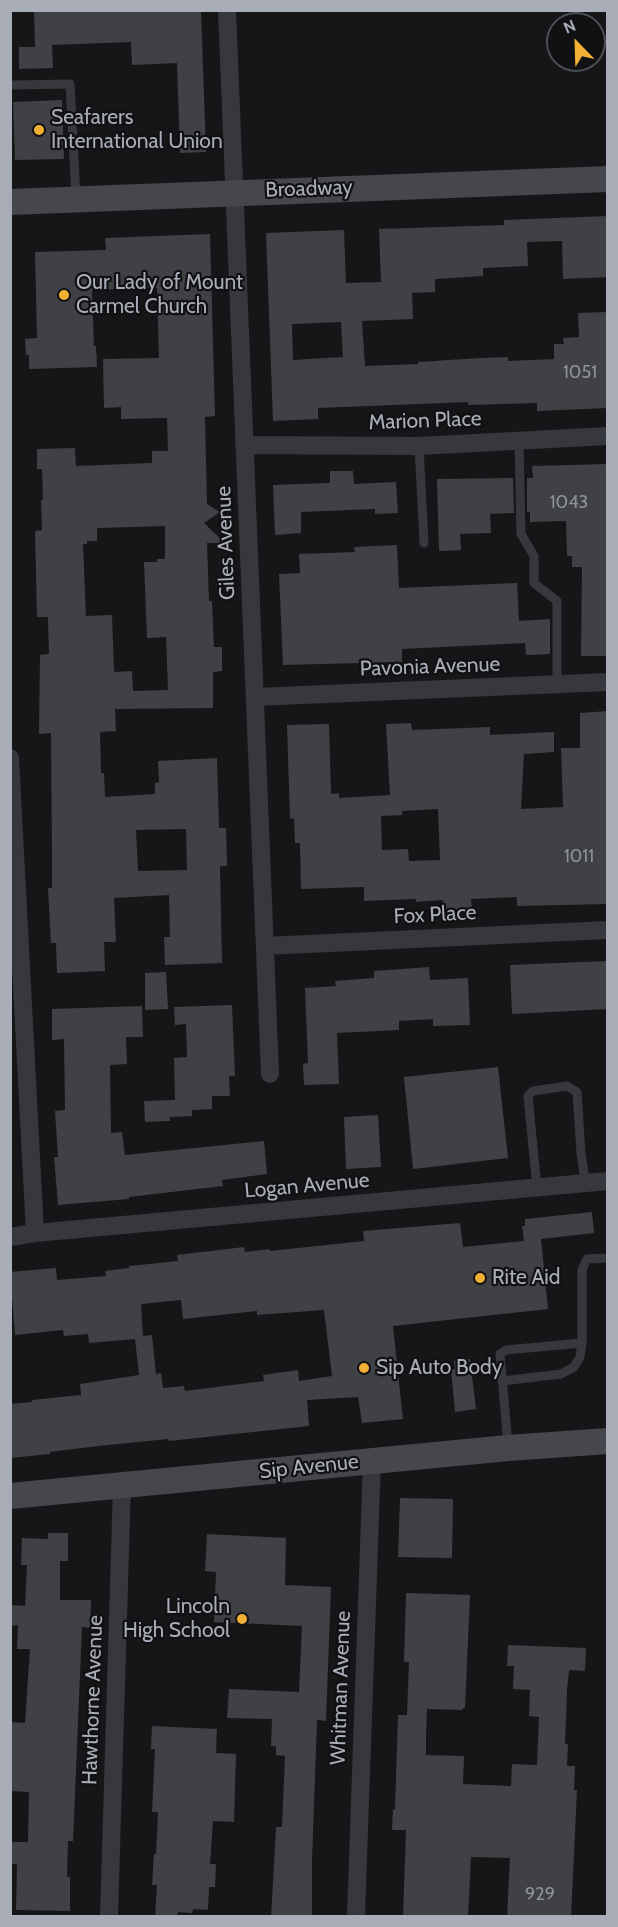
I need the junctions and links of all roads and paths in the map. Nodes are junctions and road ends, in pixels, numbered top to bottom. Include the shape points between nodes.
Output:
1 (227, 10) edge
2 (10, 85) edge
3 (608, 179) edge
4 (235, 193) junction
5 (76, 200) junction
6 (10, 202) edge
7 (608, 436) edge
8 (519, 441) junction
9 (244, 445) junction
10 (419, 446) junction
11 (424, 543) dead end
12 (608, 682) edge
13 (557, 684) junction
14 (255, 697) junction
15 (10, 758) edge
16 (608, 930) edge
17 (265, 946) junction
18 (270, 1074) dead end
19 (608, 1181) edge
20 (585, 1182) junction
21 (537, 1188) junction
22 (35, 1233) junction
23 (10, 1237) edge
24 (608, 1258) edge
25 (582, 1343) junction
26 (502, 1381) junction
27 (608, 1441) edge
28 (508, 1448) junction
29 (372, 1460) junction
30 (122, 1485) junction
31 (10, 1496) edge
32 (109, 1917) edge
33 (356, 1917) edge

1 - 4 street, Giles Avenue
2 - 5 lane via 70,84
3 - 4 street, Broadway
4 - 5 street, Broadway
4 - 9 street, Giles Avenue
5 - 6 street, Broadway
7 - 8 street, Marion Place
8 - 10 street, Marion Place
8 - 13 lane via 521,534 534,556 534,583 557,601
9 - 10 street, Marion Place
9 - 14 street, Giles Avenue
10 - 11 lane
12 - 13 street, Pavonia Avenue
13 - 14 street, Pavonia Avenue
14 - 17 street, Giles Avenue
15 - 22 street
16 - 17 street, Fox Place
17 - 18 street, Giles Avenue
19 - 20 street, Logan Avenue
20 - 21 street, Logan Avenue
20 - 21 lane via 577,1092 567,1086 533,1091 528,1096
21 - 22 street, Logan Avenue
22 - 23 street, Logan Avenue
24 - 25 lane via 587,1260 582,1270
25 - 26 lane via 574,1367 561,1374
25 - 26 lane via 506,1350 500,1354
26 - 28 lane
27 - 28 street, Sip Avenue
28 - 29 street, Sip Avenue
29 - 30 street, Sip Avenue
29 - 33 street, Whitman Avenue
30 - 31 street, Sip Avenue
30 - 32 street, Hawthorne Avenue

